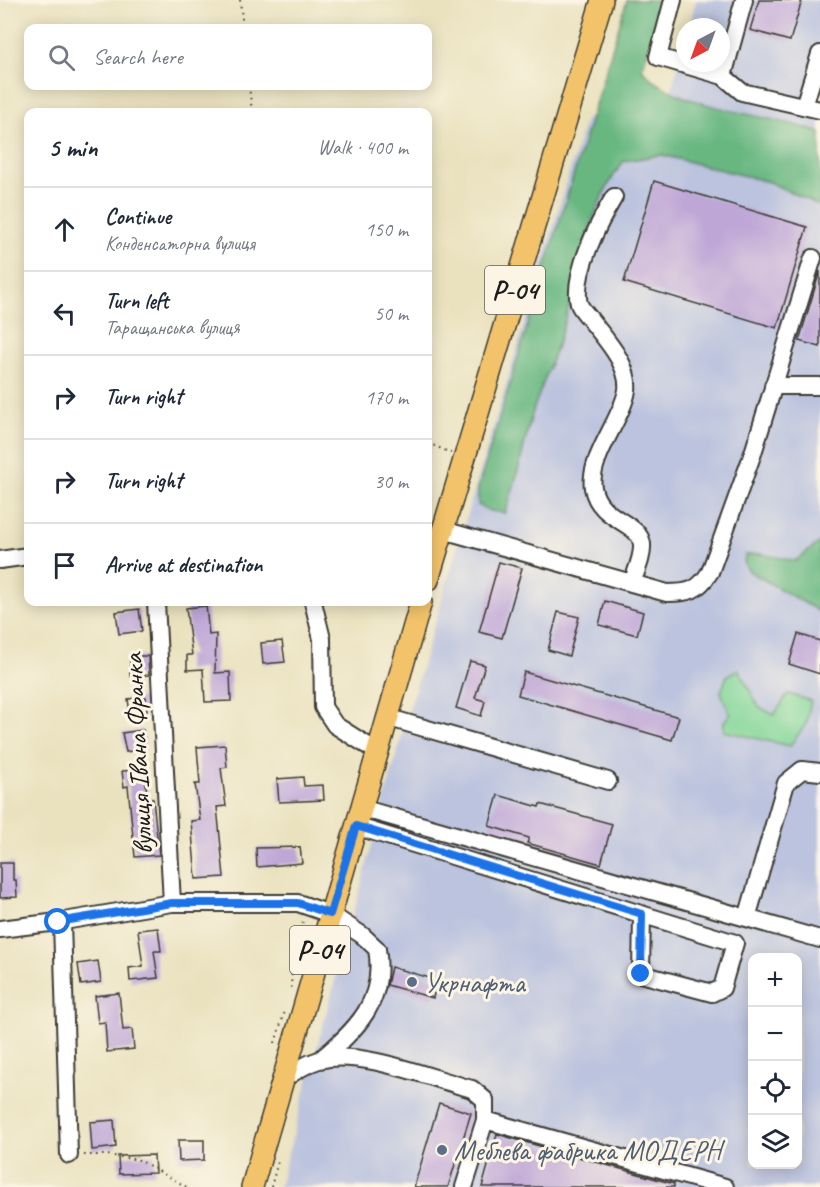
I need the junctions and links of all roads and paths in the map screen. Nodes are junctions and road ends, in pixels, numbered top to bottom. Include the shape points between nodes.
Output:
1 (240, 0) edge
2 (602, 0) edge
3 (673, 0) edge
4 (744, 0) edge
5 (243, 24) edge
6 (820, 54) edge
7 (723, 76) junction
8 (249, 90) edge
9 (252, 108) edge
10 (812, 108) edge
11 (614, 197) dead end
12 (813, 258) dead end
13 (773, 386) junction
14 (820, 386) edge
15 (432, 445) edge
16 (464, 459) junction
17 (443, 530) junction
18 (24, 557) edge
19 (0, 560) edge
20 (432, 567) edge
21 (632, 584) junction
22 (156, 606) edge
23 (314, 606) edge
24 (420, 606) edge
25 (386, 715) junction
26 (376, 751) junction
27 (820, 772) edge
28 (608, 781) dead end
29 (358, 817) junction
30 (172, 903) junction
31 (306, 906) junction
32 (330, 914) junction
33 (642, 914) junction
34 (747, 918) junction
35 (62, 922) junction
36 (0, 929) edge
37 (820, 939) edge
38 (291, 992) dead end
39 (287, 1003) dead end
40 (275, 1044) dead end
41 (320, 1060) junction
42 (282, 1080) junction
43 (484, 1120) junction
44 (69, 1155) joint
45 (187, 1187) edge
46 (252, 1187) edge
47 (465, 1187) edge
48 (725, 1187) edge

1 - 5 path
2 - 16 main road, Р-04
3 - 7 street via 658,57
4 - 7 street
6 - 10 street
7 - 10 street via 742,92
8 - 9 path
11 - 21 street via 592,237 579,284 579,305 620,361 627,378 626,392 592,486 598,504 608,515 632,528 642,542
12 - 13 street
13 - 14 street
13 - 21 street via 749,464 710,572 701,586 689,593 667,593
15 - 16 path
16 - 17 main road, Р-04
17 - 20 main road, Р-04
17 - 21 street
18 - 19 street
22 - 30 street, вулиця Івана Франка
23 - 26 street via 322,639 323,706 335,725
24 - 25 main road, Р-04
25 - 26 main road, Р-04
25 - 28 street
26 - 29 main road, Р-04
27 - 34 street via 802,770 786,783
29 - 32 main road, Р-04
29 - 33 street
29 - 34 street
30 - 31 street
30 - 35 street
31 - 32 street
31 - 38 path via 292,968
32 - 41 street via 377,949 378,982 362,1021
32 - 42 main road, Р-04
33 - 33 street via 735,943 722,988 712,993 641,974
34 - 37 street
35 - 36 street
35 - 44 street
39 - 40 path
41 - 42 street
41 - 43 street via 361,1058 472,1089 484,1100
42 - 46 main road, Р-04
43 - 47 street
43 - 48 street
44 - 45 path via 139,1160

